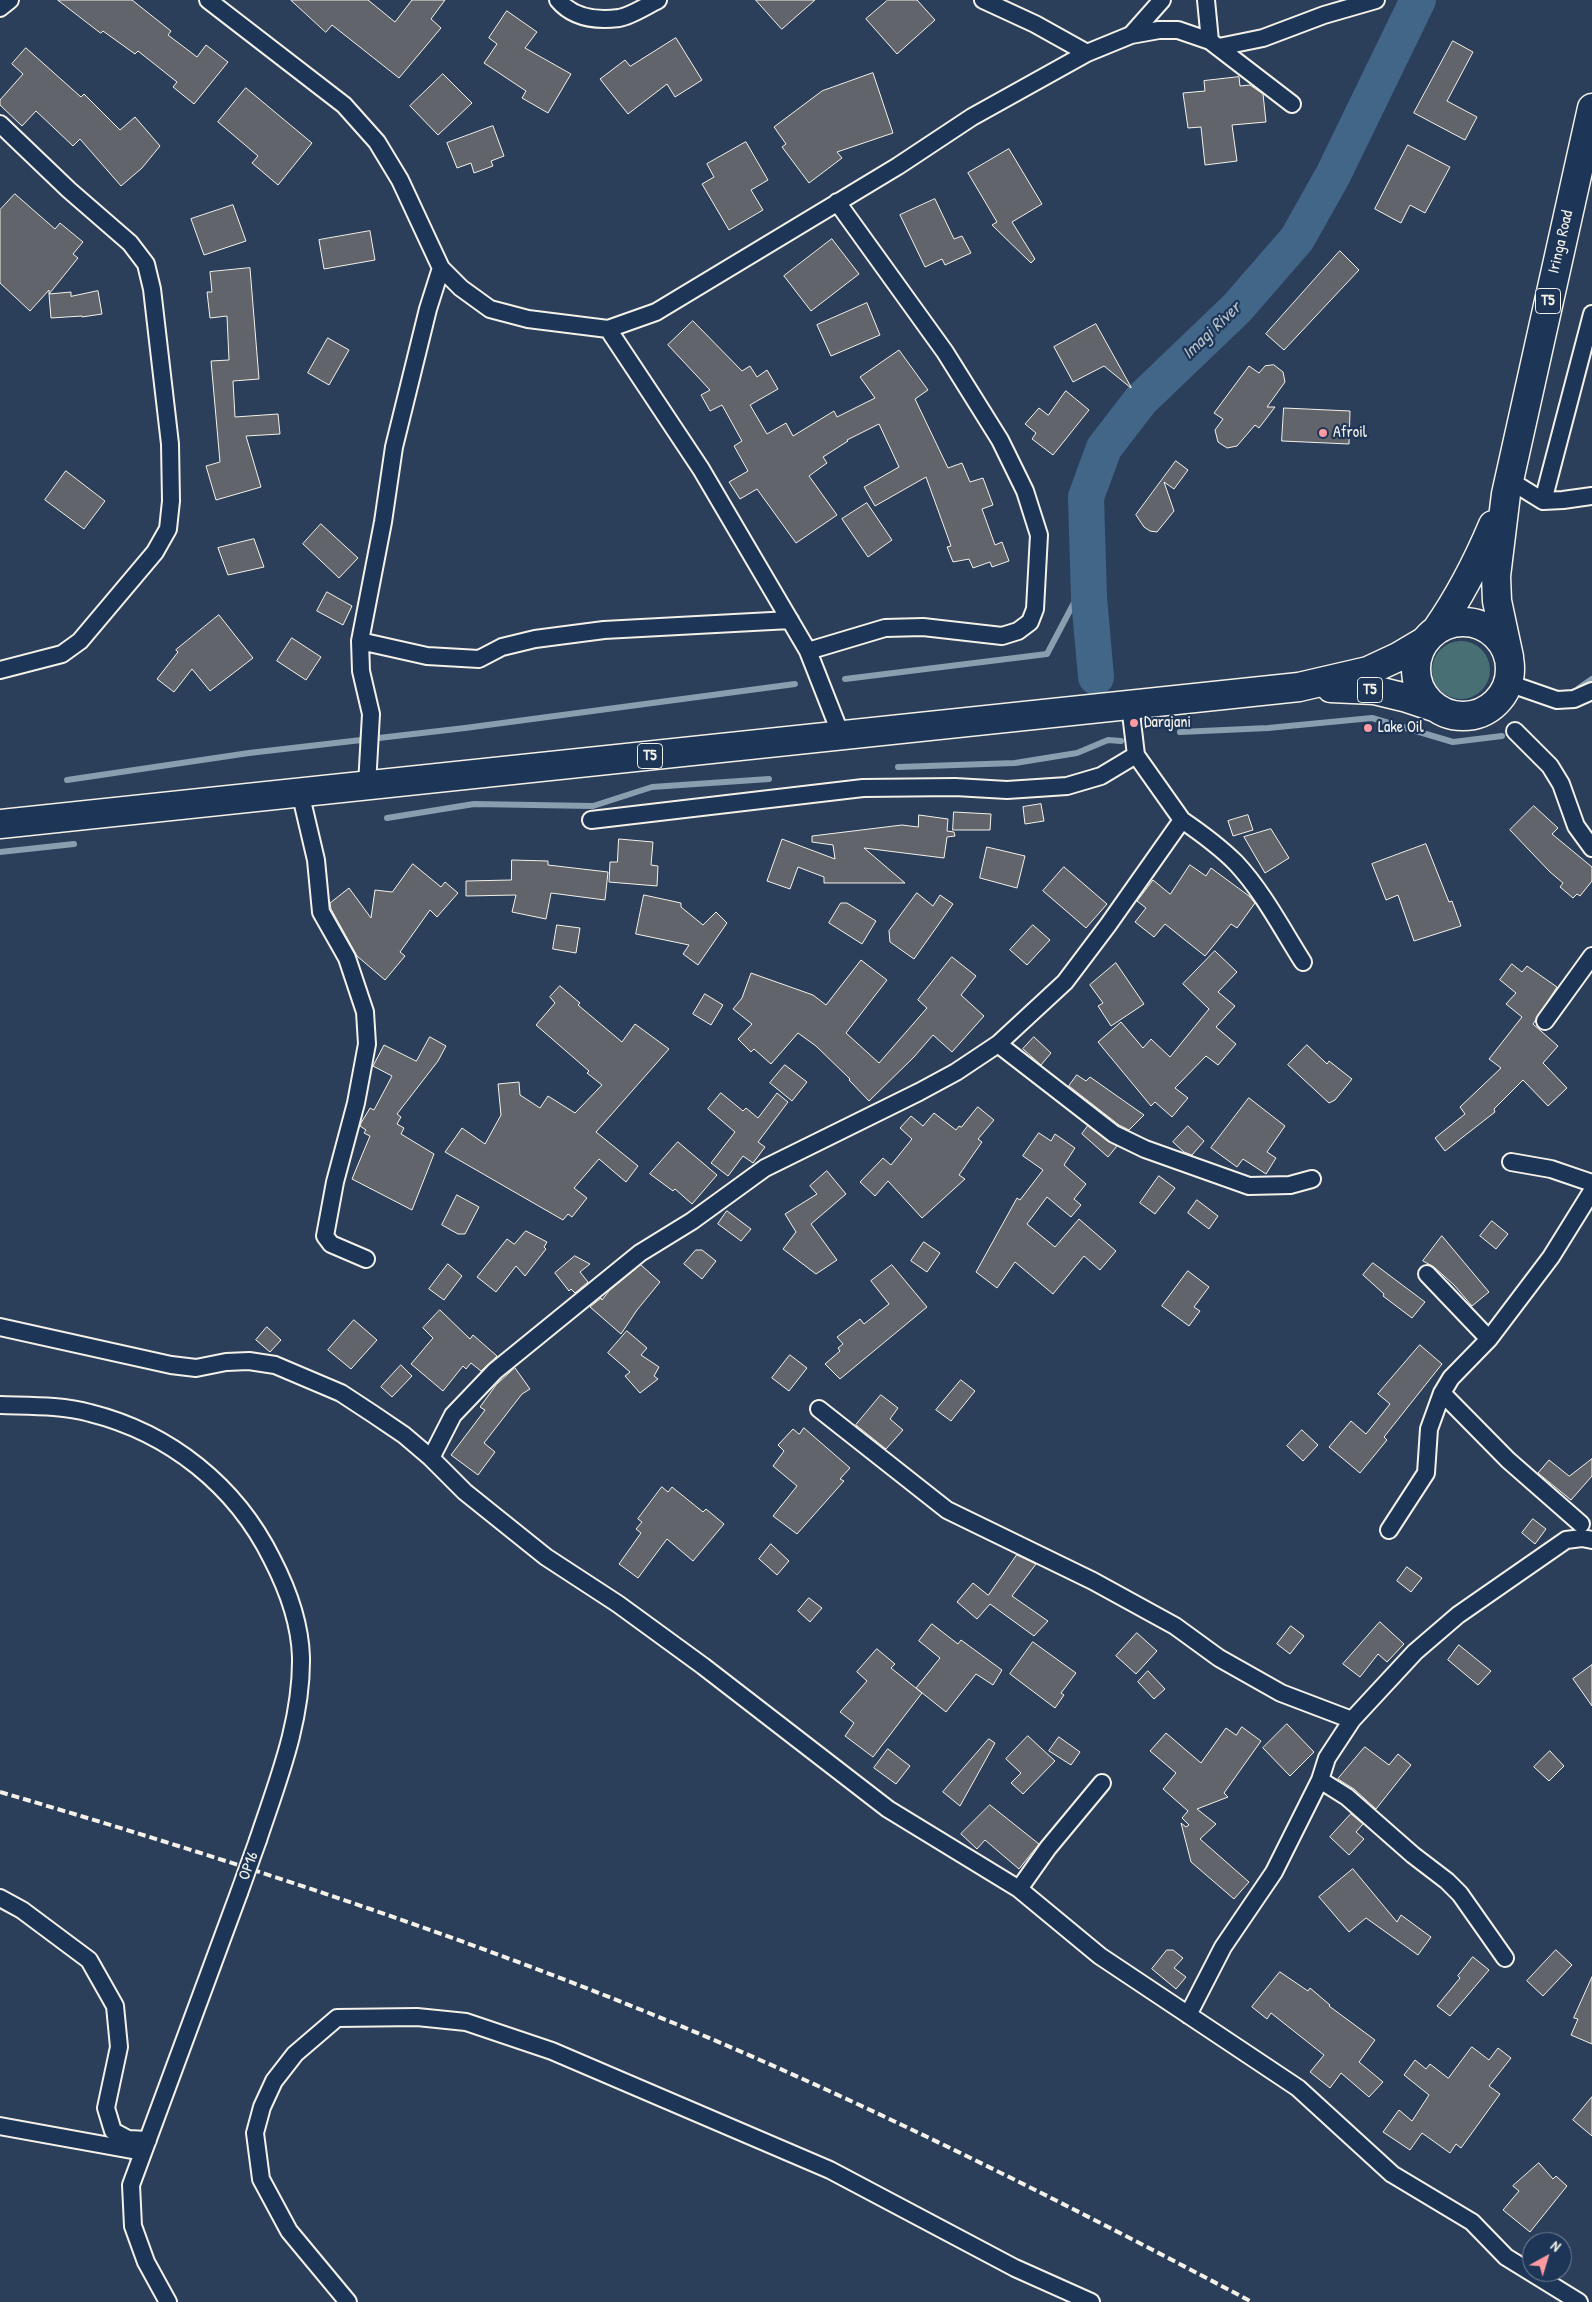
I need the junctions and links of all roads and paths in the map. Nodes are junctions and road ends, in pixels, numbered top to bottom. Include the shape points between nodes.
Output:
1 (10, 0) edge
2 (208, 0) edge
3 (558, 0) edge
4 (658, 0) edge
5 (983, 0) edge
6 (1162, 0) edge
7 (1206, 0) edge
8 (1376, 0) edge
9 (0, 8) edge
10 (1321, 8) edge
11 (1131, 35) junction
12 (1215, 44) junction
13 (1087, 54) junction
14 (1292, 104) dead end
15 (1592, 108) edge
16 (0, 124) edge
17 (1583, 184) edge
18 (837, 202) junction
19 (441, 268) junction
20 (1592, 314) edge
21 (608, 329) junction
22 (1508, 487) junction
23 (1592, 496) edge
24 (1543, 501) junction
25 (790, 620) junction
26 (1431, 635) junction
27 (360, 641) junction
28 (808, 651) junction
29 (0, 670) edge
30 (1509, 670) junction
31 (1299, 687) junction
32 (1592, 691) edge
33 (1130, 705) junction
34 (1437, 708) junction
35 (1515, 731) dead end
36 (841, 735) junction
37 (1136, 755) junction
38 (367, 785) junction
39 (300, 792) junction
40 (591, 820) dead end
41 (1182, 820) junction
42 (0, 824) edge
43 (1592, 848) edge
44 (1592, 956) edge
45 (1303, 962) dead end
46 (1545, 1021) dead end
47 (998, 1044) junction
48 (1512, 1162) dead end
49 (1312, 1179) dead end
50 (1592, 1183) edge
51 (1592, 1191) edge
52 (366, 1259) dead end
53 (1427, 1274) dead end
54 (0, 1327) edge
55 (1489, 1339) junction
56 (1442, 1392) junction
57 (0, 1405) edge
58 (819, 1409) dead end
59 (432, 1458) junction
60 (1587, 1518) edge
61 (1388, 1530) dead end
62 (1566, 1540) junction
63 (1592, 1540) edge
64 (1352, 1720) junction
65 (1320, 1780) junction
66 (1102, 1783) dead end
67 (1019, 1889) junction
68 (0, 1898) edge
69 (1505, 1958) dead end
70 (1188, 2015) junction
71 (0, 2126) edge
72 (146, 2146) junction
73 (168, 2302) edge
74 (348, 2302) edge
75 (1091, 2302) edge
76 (1579, 2302) edge

1 - 9 street
2 - 19 street via 344,105 377,142 400,180
3 - 4 street via 564,8 587,19 620,18
5 - 13 street via 1035,24
6 - 11 street
7 - 12 street
8 - 10 street
10 - 12 street via 1263,38
11 - 12 street via 1178,30
11 - 13 street
12 - 14 street
13 - 18 street via 972,117
15 - 17 highway, Iringa Road / T5
16 - 29 street via 130,243 146,264 152,289 170,444 171,501 168,529 155,552 80,641 62,654
17 - 22 highway, Iringa Road / T5
18 - 21 street via 656,312
18 - 28 street via 945,352 1000,440 1025,491 1039,534 1036,581 1030,622 1018,631 1002,636 923,627 885,628
19 - 21 street via 461,288 490,309 528,319
19 - 27 street via 394,447
20 - 24 street
21 - 25 street via 701,469
22 - 24 street
22 - 26 highway, T5 via 1476,567
22 - 30 highway, T5 via 1496,576 1496,601
23 - 24 street
25 - 27 street via 604,630 502,646 479,659 427,656
25 - 28 street
26 - 30 highway, T5 via 1458,622 1485,627 1496,635
26 - 31 highway, T5 via 1398,657 1368,671
26 - 34 highway, T5 via 1419,652 1416,677 1421,689
27 - 38 street via 361,671 371,714
28 - 36 street
30 - 32 street via 1558,700 1574,700
30 - 34 highway, T5 via 1498,701 1477,714 1459,716
31 - 33 highway, T5
31 - 34 highway, T5 via 1374,690
33 - 36 highway, T5
33 - 37 street
35 - 43 street via 1550,766 1561,784 1576,826
36 - 38 highway, T5
37 - 40 street via 1101,776 1067,786 1008,790 863,788
37 - 41 street
38 - 39 highway, T5
39 - 42 highway, T5
39 - 52 street via 316,860 321,912 352,972 365,1012 367,1044 325,1236 331,1244
41 - 45 street via 1215,843 1237,864
41 - 47 street via 1065,982
44 - 46 street
47 - 49 street via 1114,1134 1145,1149 1250,1186 1290,1185
47 - 59 street via 919,1092 765,1168 692,1221 640,1252 495,1372 453,1415
48 - 50 street via 1551,1169
51 - 55 street via 1551,1257
53 - 55 street
54 - 59 street via 171,1365 196,1368 249,1361 274,1365 341,1393
55 - 56 street via 1451,1378
56 - 60 street via 1508,1460
56 - 61 street via 1429,1429 1426,1474
57 - 72 street, OP16, bridge via 89,1412 135,1428 175,1449 239,1505 261,1536 282,1579 294,1616 301,1655 294,1729 240,1893
58 - 64 street via 947,1510 1101,1585 1175,1626 1219,1658 1281,1693
59 - 67 street via 465,1492 532,1546 618,1604 888,1809
60 - 62 street
62 - 63 street
62 - 64 street via 1458,1615 1415,1652
64 - 65 street via 1327,1758
65 - 69 street via 1347,1797 1460,1894
65 - 70 street via 1274,1872 1224,1946
66 - 67 street
67 - 70 street via 1100,1956
68 - 72 street via 22,1910 89,1960 115,2006 119,2047 106,2108 112,2132
70 - 76 street via 1298,2088 1392,2174 1472,2222 1506,2257
71 - 72 street
72 - 73 street, OP16 via 131,2185 133,2226 146,2262
74 - 75 street via 288,2231 261,2179 255,2133 274,2081 295,2054 337,2018 417,2017 466,2022 552,2051 830,2170 1015,2268

